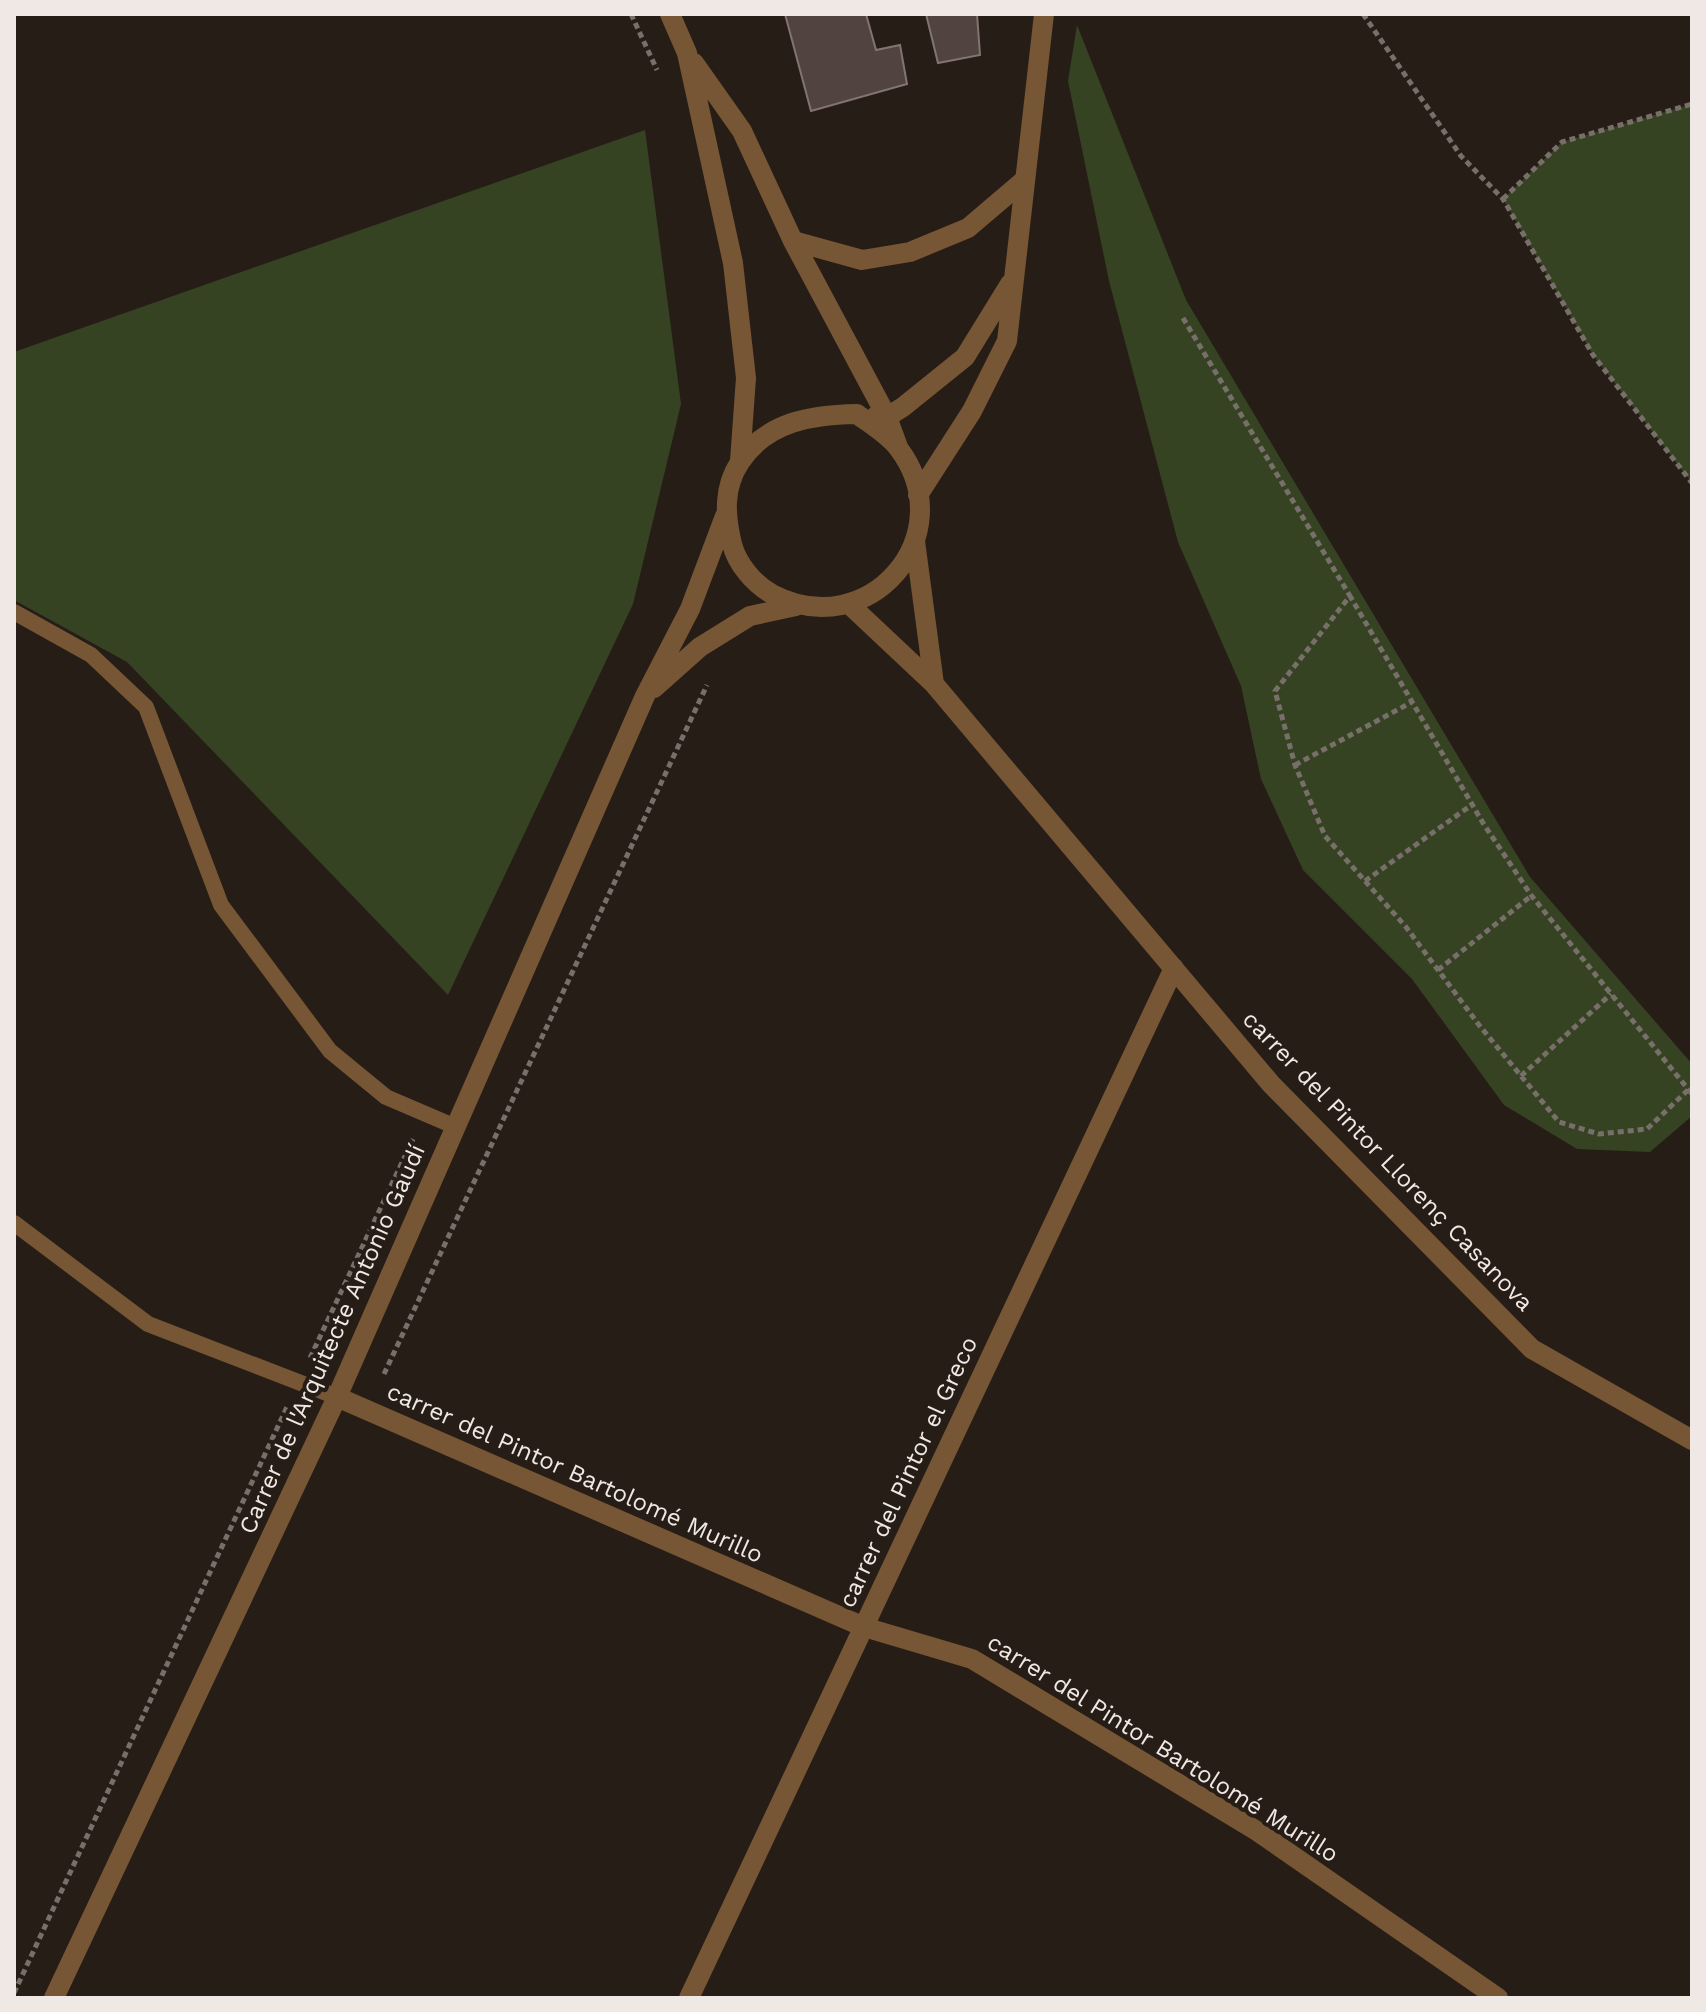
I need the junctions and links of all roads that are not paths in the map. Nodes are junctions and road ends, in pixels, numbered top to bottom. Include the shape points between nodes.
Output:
1 (670, 14) edge
2 (1044, 14) edge
3 (687, 53) junction
4 (1022, 182) junction
5 (793, 241) junction
6 (1013, 280) junction
7 (857, 414) junction
8 (887, 417) junction
9 (898, 447) junction
10 (740, 461) junction
11 (918, 495) junction
12 (725, 516) junction
13 (915, 541) junction
14 (850, 605) junction
15 (796, 606) junction
16 (14, 612) edge
17 (934, 684) junction
18 (645, 696) junction
19 (1174, 968) junction
20 (456, 1127) junction
21 (14, 1223) edge
22 (337, 1397) junction
23 (1692, 1440) edge
24 (864, 1627) junction
25 (54, 1998) edge
26 (689, 1998) edge
27 (1498, 1998) edge

1 - 3 street
2 - 4 street
3 - 5 street via 742,131
3 - 10 street via 733,263 746,378
4 - 5 street via 968,228 910,252 862,260
4 - 6 street
5 - 8 street
6 - 8 street via 965,357
6 - 11 street via 1007,341 972,411
7 - 8 street
7 - 9 street
7 - 10 street via 820,415 774,428
8 - 9 street
9 - 11 street
10 - 12 street via 728,488
11 - 13 street
12 - 15 street via 735,555 760,587
12 - 18 street, Carrer de l'Arquitecte Antonio Gaudí via 690,609
13 - 14 street via 891,582
13 - 17 street
14 - 15 street
14 - 17 street, carrer del Pintor Llorenç Casanova
15 - 18 street, Carrer de l'Arquitecte Antonio Gaudí via 750,616 700,647
16 - 20 lane via 91,655 146,707 221,905 330,1051 386,1097
17 - 19 street, carrer del Pintor Llorenç Casanova
18 - 20 street, Carrer de l'Arquitecte Antonio Gaudí
19 - 23 street, carrer del Pintor Llorenç Casanova via 1271,1084 1532,1349
19 - 24 street, carrer del Pintor el Greco
20 - 22 street, Carrer de l'Arquitecte Antonio Gaudí
21 - 22 lane via 148,1324
22 - 24 street, carrer del Pintor Bartolomé Murillo
22 - 25 street, Carrer de l'Arquitecte Antonio Gaudí
24 - 26 street, carrer del Pintor el Greco
24 - 27 street, carrer del Pintor Bartolomé Murillo via 972,1659 1257,1831

